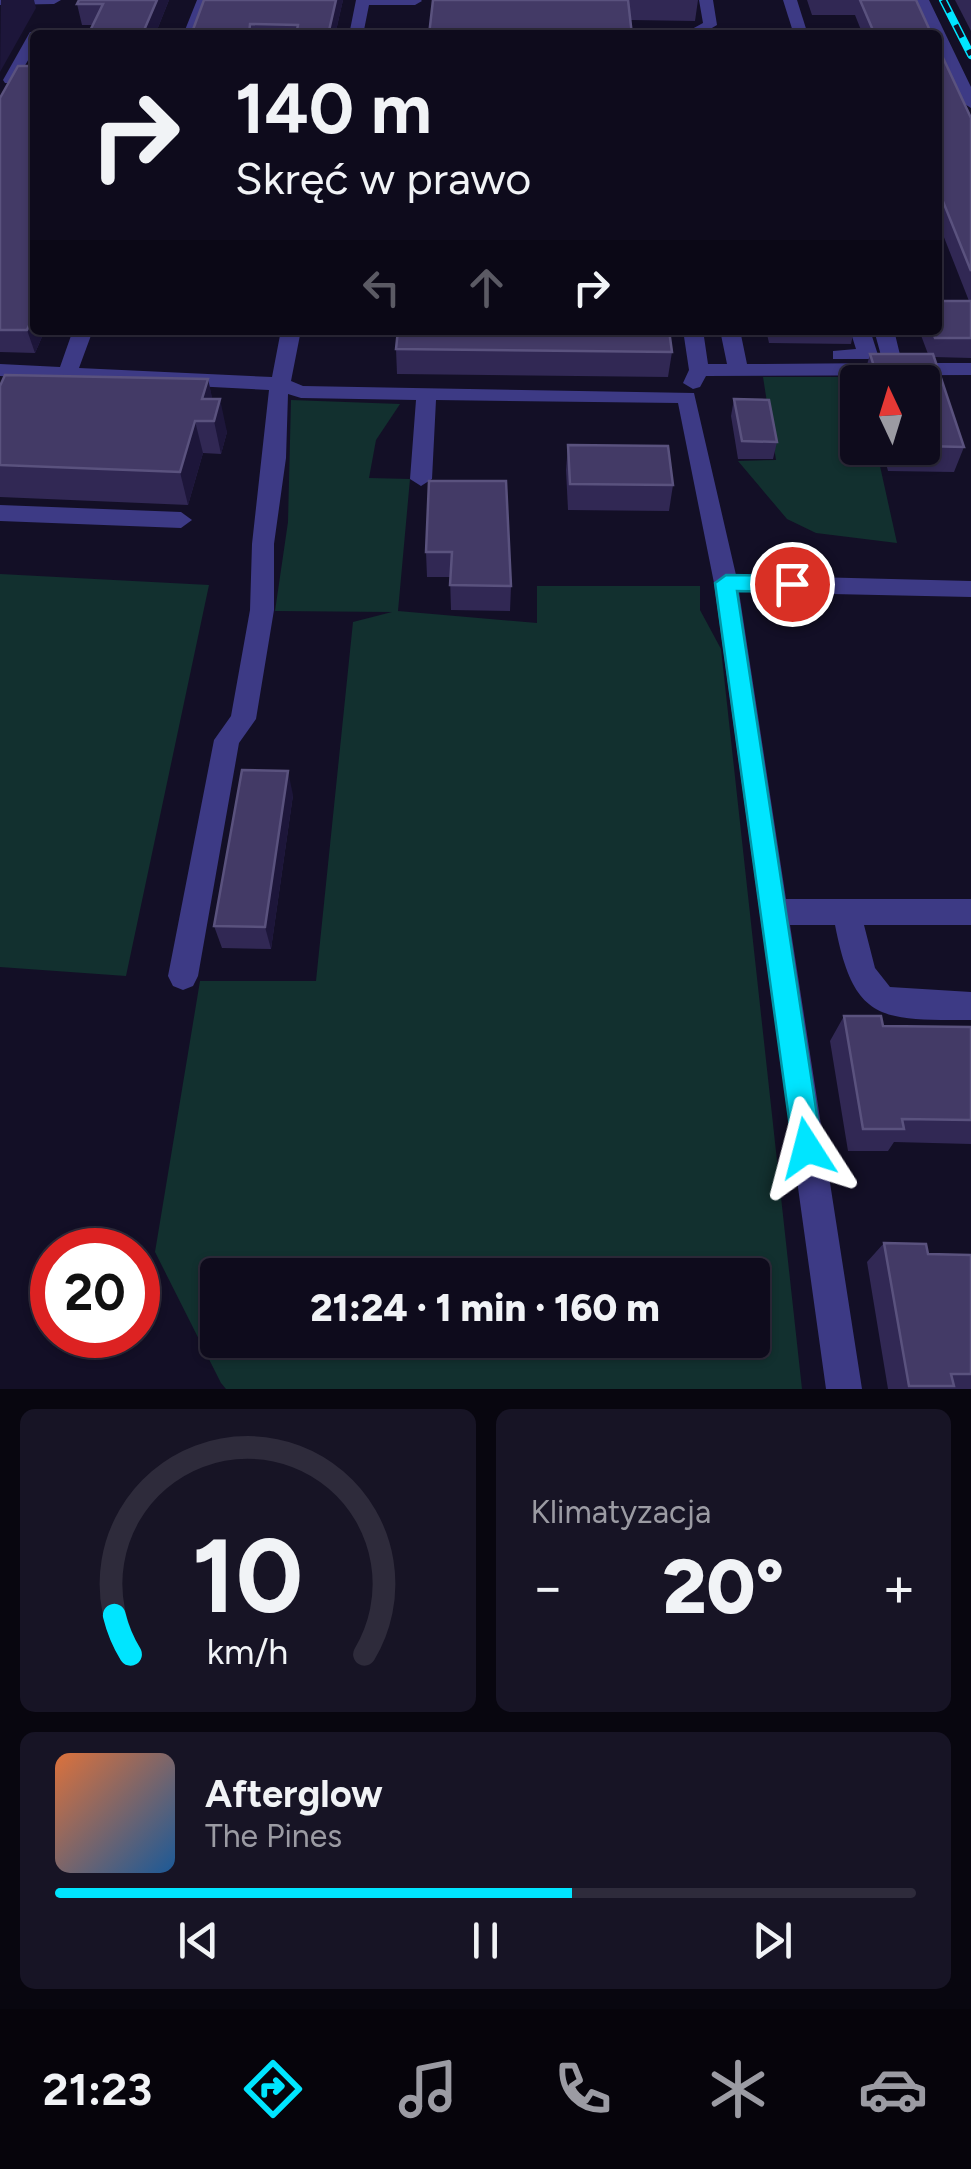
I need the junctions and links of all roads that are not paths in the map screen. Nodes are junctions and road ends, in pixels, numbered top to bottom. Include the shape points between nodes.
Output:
1 (54, 0) edge
2 (204, 0) edge
3 (363, 0) edge
4 (706, 0) edge
5 (790, 0) edge
6 (922, 0) edge
7 (0, 2) edge
8 (415, 2) edge
9 (38, 30) edge
10 (192, 30) edge
11 (357, 30) edge
12 (699, 30) edge
13 (799, 30) edge
14 (936, 30) edge
15 (30, 42) edge
16 (942, 42) edge
17 (9, 73) edge
18 (971, 104) edge
19 (81, 335) edge
20 (290, 335) edge
21 (695, 335) edge
22 (731, 335) edge
23 (862, 335) edge
24 (885, 335) edge
25 (736, 361) junction
26 (893, 365) edge
27 (840, 366) edge
28 (940, 369) edge
29 (971, 369) edge
30 (699, 370) junction
31 (67, 373) junction
32 (3, 376) edge
33 (279, 384) junction
34 (426, 395) junction
35 (687, 397) junction
36 (421, 479) dead end
37 (0, 512) edge
38 (181, 520) dead end
39 (726, 583) junction
40 (971, 590) edge
41 (772, 912) junction
42 (848, 912) junction
43 (971, 912) edge
44 (183, 976) dead end
45 (971, 1006) edge
46 (844, 1389) edge

1 - 7 street
1 - 9 street
2 - 10 street
3 - 8 street
3 - 11 street
4 - 12 street via 710,25
5 - 13 street
6 - 14 street
15 - 17 street
16 - 18 street
19 - 31 street
20 - 33 street
21 - 30 street
22 - 25 street
23 - 25 street via 868,355
24 - 26 street
25 - 27 street
25 - 30 street
28 - 29 street
30 - 35 street
31 - 32 street
31 - 33 street
33 - 34 street via 301,392
33 - 44 street via 262,610 244,719 227,740
34 - 35 street
34 - 36 street
35 - 39 street
37 - 38 street
39 - 40 street
39 - 41 street
41 - 42 street
41 - 46 street
42 - 43 street
42 - 45 street via 862,978 876,995 902,1006

